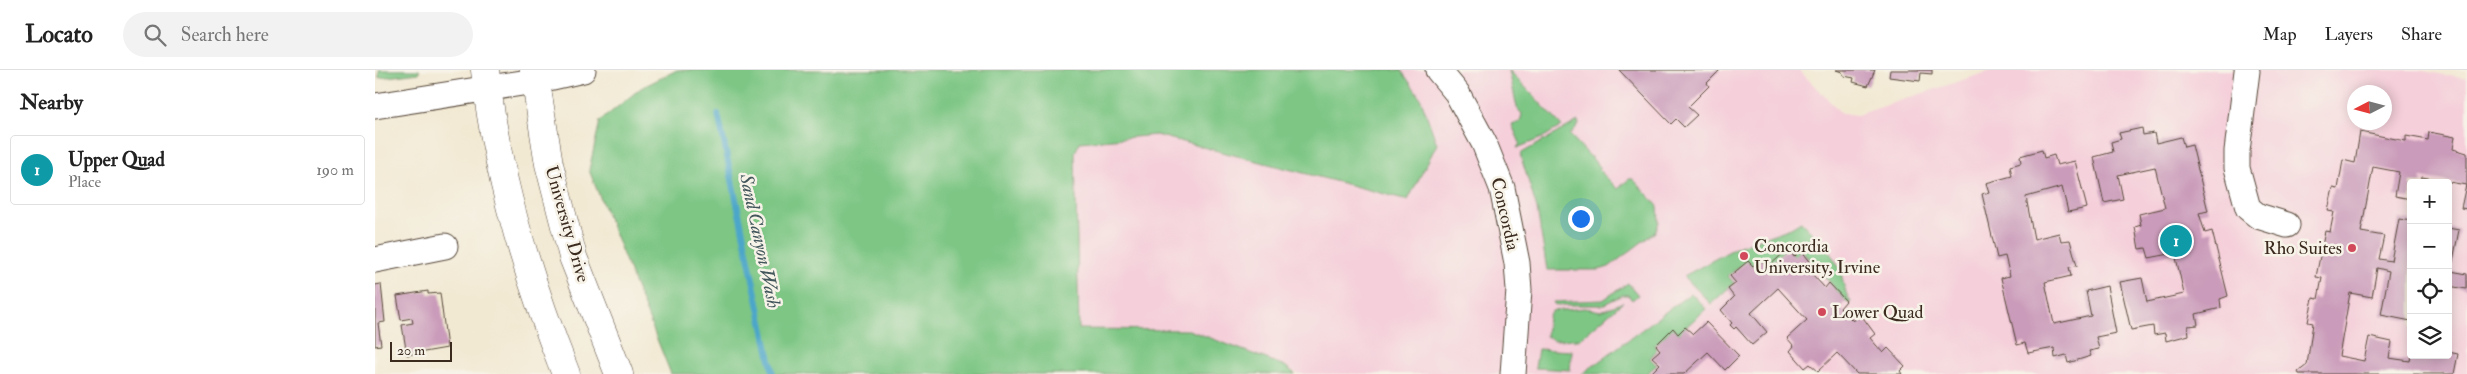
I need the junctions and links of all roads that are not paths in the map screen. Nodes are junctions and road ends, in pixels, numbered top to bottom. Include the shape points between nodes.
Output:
1 (583, 70) edge
2 (1438, 70) edge
3 (2247, 72) dead end
4 (535, 75) edge
5 (486, 79) edge
6 (375, 106) edge
7 (2287, 225) dead end
8 (445, 246) dead end
9 (375, 260) edge
10 (566, 374) edge
11 (619, 374) edge
12 (1513, 374) edge

1 - 4 street
2 - 12 street, Concordia via 1457,93 1480,134 1502,188 1519,290
3 - 7 street via 2237,168 2248,208 2258,216
4 - 5 street
4 - 11 main road, University Drive via 549,164 573,257
5 - 6 street
5 - 10 main road via 491,123 520,243
8 - 9 street

